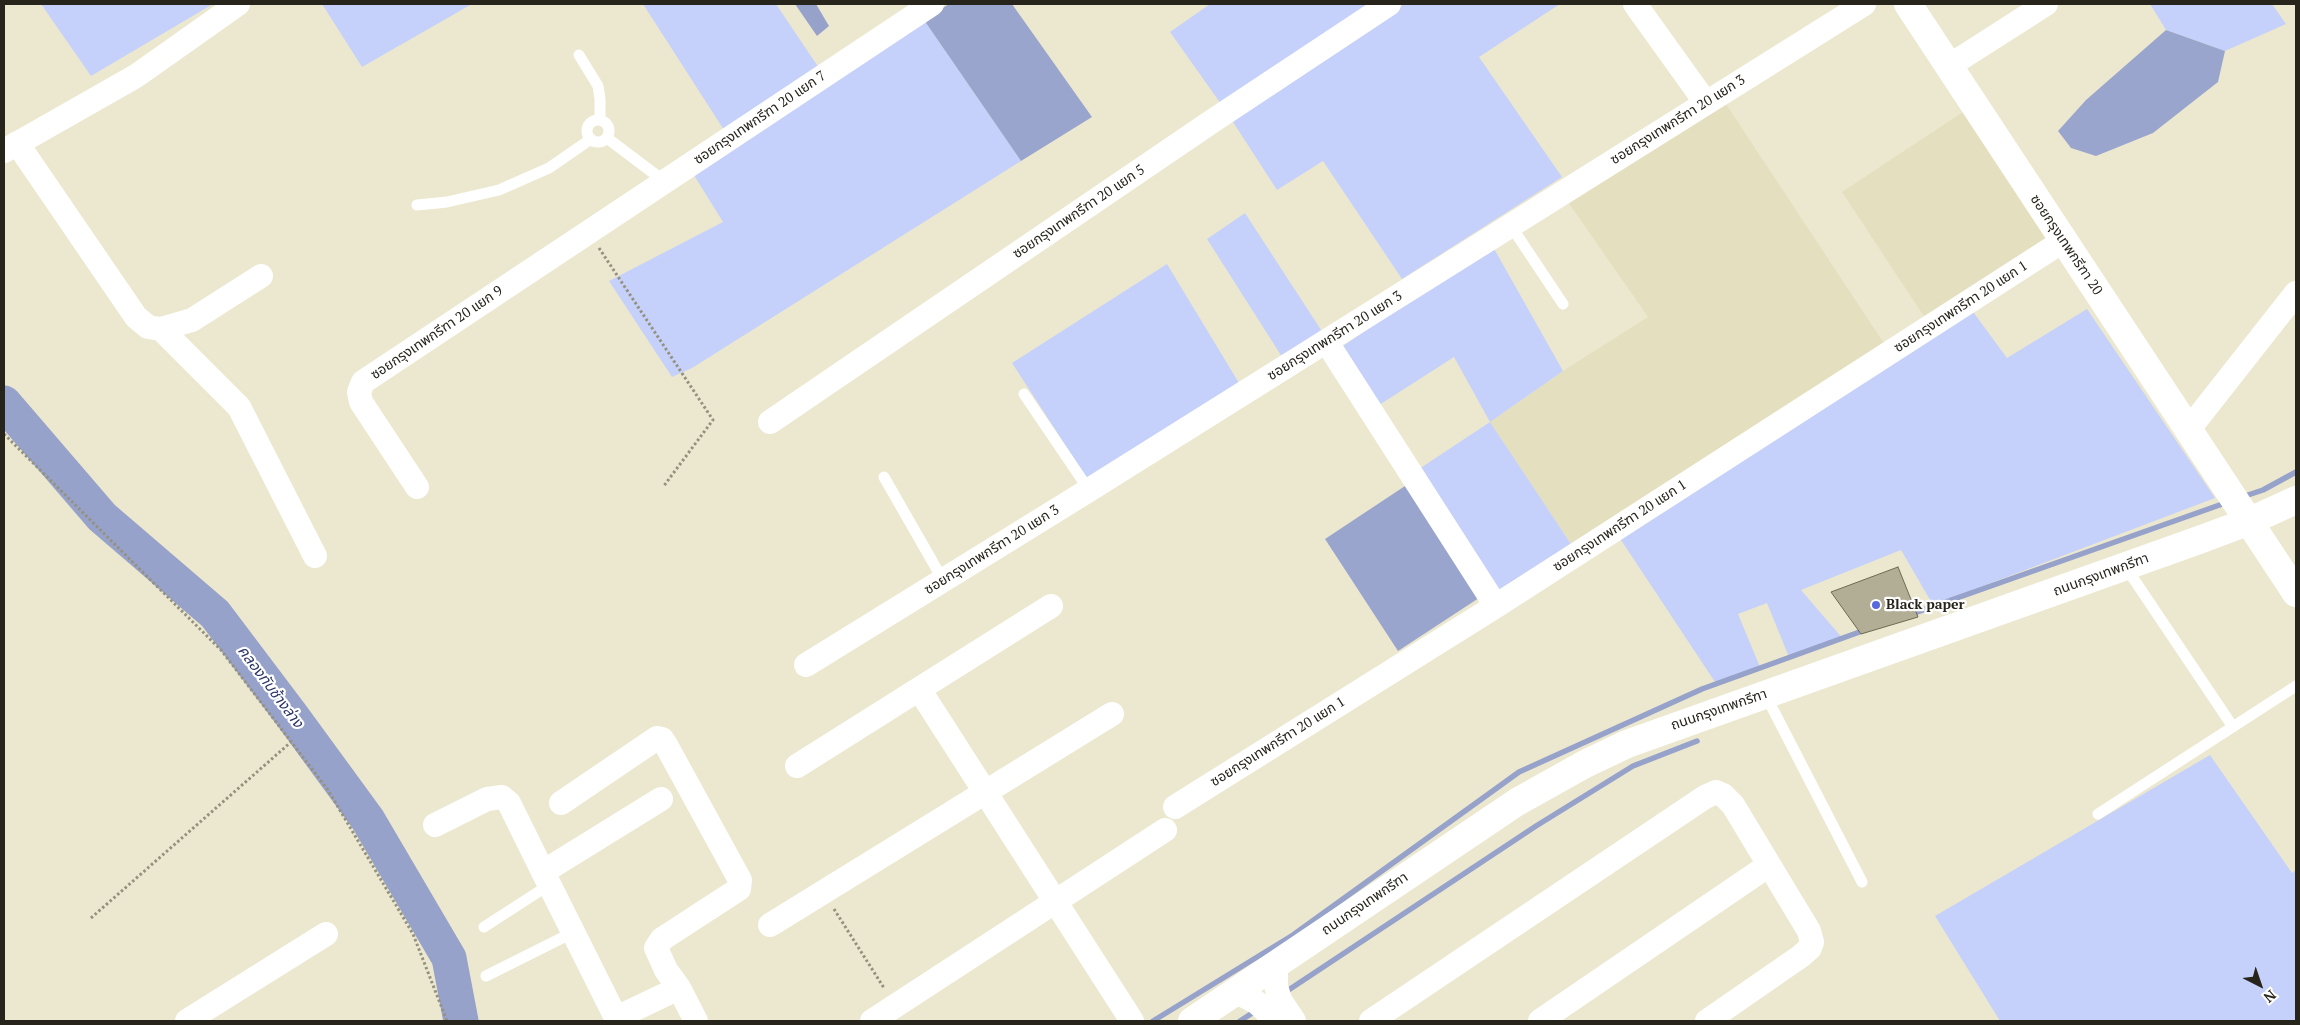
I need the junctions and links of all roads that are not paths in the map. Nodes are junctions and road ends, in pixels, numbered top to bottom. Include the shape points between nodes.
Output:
1 (238, 4) edge
2 (932, 4) edge
3 (1389, 4) edge
4 (1634, 4) edge
5 (1864, 4) edge
6 (1908, 4) edge
7 (2046, 4) edge
8 (579, 55) dead end
9 (1949, 66) junction
10 (1706, 103) junction
11 (600, 119) junction
12 (607, 138) junction
13 (591, 140) junction
14 (10, 147) edge
15 (664, 181) junction
16 (417, 204) dead end
17 (1511, 226) junction
18 (588, 232) joint
19 (2064, 242) junction
20 (261, 276) dead end
21 (2296, 293) edge
22 (1563, 304) dead end
23 (161, 329) junction
24 (1326, 341) junction
25 (1024, 394) dead end
26 (770, 422) dead end
27 (2189, 429) junction
28 (884, 477) dead end
29 (417, 487) dead end
30 (1088, 490) junction
31 (2296, 500) edge
32 (2239, 504) junction
33 (315, 556) dead end
34 (2125, 566) junction
35 (943, 580) junction
36 (2296, 593) edge
37 (1051, 606) dead end
38 (1496, 606) junction
39 (806, 665) dead end
40 (2296, 686) edge
41 (919, 689) junction
42 (1766, 694) junction
43 (1112, 714) dead end
44 (2233, 726) junction
45 (797, 766) dead end
46 (985, 792) junction
47 (661, 799) dead end
48 (561, 803) dead end
49 (1175, 807) dead end
50 (2098, 814) dead end
51 (434, 825) dead end
52 (1164, 830) dead end
53 (1769, 865) junction
54 (546, 879) junction
55 (1862, 882) dead end
56 (1055, 902) junction
57 (770, 926) dead end
58 (484, 927) dead end
59 (572, 933) junction
60 (326, 934) dead end
61 (1276, 964) junction
62 (486, 976) dead end
63 (679, 988) junction
64 (1236, 992) junction
65 (1128, 1015) edge
66 (614, 1020) edge
67 (187, 1021) edge
68 (696, 1021) edge
69 (872, 1021) edge
70 (1192, 1021) edge
71 (1273, 1021) edge
72 (1294, 1021) edge
73 (1371, 1021) edge
74 (1540, 1021) edge
75 (1707, 1021) edge

1 - 14 street via 136,76
2 - 15 street, ซอยกรุงเทพกรีฑา 20 แยก 7
3 - 26 street, ซอยกรุงเทพกรีฑา 20 แยก 5
4 - 10 street
5 - 10 street, ซอยกรุงเทพกรีฑา 20 แยก 3
6 - 9 main road, ซอยกรุงเทพกรีฑา 20
7 - 9 street
8 - 11 lane via 598,86
9 - 19 main road, ซอยกรุงเทพกรีฑา 20
10 - 17 street, ซอยกรุงเทพกรีฑา 20 แยก 3
11 - 12 lane via 609,127
11 - 13 lane via 589,123 587,134
12 - 13 lane via 602,142
12 - 15 lane
13 - 16 lane via 550,168 499,190 447,202
14 - 23 street via 136,316 148,327
15 - 18 street, ซอยกรุงเทพกรีฑา 20 แยก 7
17 - 22 lane
17 - 24 street, ซอยกรุงเทพกรีฑา 20 แยก 3
18 - 29 street, ซอยกรุงเทพกรีฑา 20 แยก 9 via 363,382 359,392 361,402
19 - 27 main road, ซอยกรุงเทพกรีฑา 20
19 - 38 street, ซอยกรุงเทพกรีฑา 20 แยก 1
20 - 23 street via 192,320
21 - 27 street
23 - 33 street via 239,407
24 - 30 street, ซอยกรุงเทพกรีฑา 20 แยก 3
24 - 38 street
25 - 30 lane
27 - 32 main road, ซอยกรุงเทพกรีฑา 20
28 - 35 lane
30 - 35 street, ซอยกรุงเทพกรีฑา 20 แยก 3
31 - 32 main road, ถนนกรุงเทพกรีฑา
32 - 34 main road, ถนนกรุงเทพกรีฑา
32 - 36 main road, ซอยกรุงเทพกรีฑา 20
34 - 42 main road, ถนนกรุงเทพกรีฑา
34 - 44 lane
35 - 39 street, ซอยกรุงเทพกรีฑา 20 แยก 3
37 - 41 street
38 - 49 street, ซอยกรุงเทพกรีฑา 20 แยก 1
40 - 44 lane
41 - 45 street
41 - 46 street
42 - 55 lane
42 - 61 main road, ถนนกรุงเทพกรีฑา via 1627,744 1553,781
43 - 46 street
44 - 50 lane
46 - 56 street
46 - 57 street
47 - 54 street
48 - 63 street via 657,738 666,745 740,880 739,889 662,940 656,948
51 - 54 street via 487,799 502,797 509,804
52 - 56 street
53 - 73 street via 1733,805 1716,792 1705,796
53 - 74 street
53 - 75 street via 1809,932 1810,948
54 - 58 lane
54 - 59 street
56 - 65 street
56 - 69 street
59 - 62 lane
59 - 66 street
60 - 67 street
61 - 64 main road, ถนนกรุงเทพกรีฑา
61 - 72 street via 1280,1000
63 - 66 street
63 - 68 street
64 - 70 main road, ถนนกรุงเทพกรีฑา
64 - 71 street via 1256,1002

